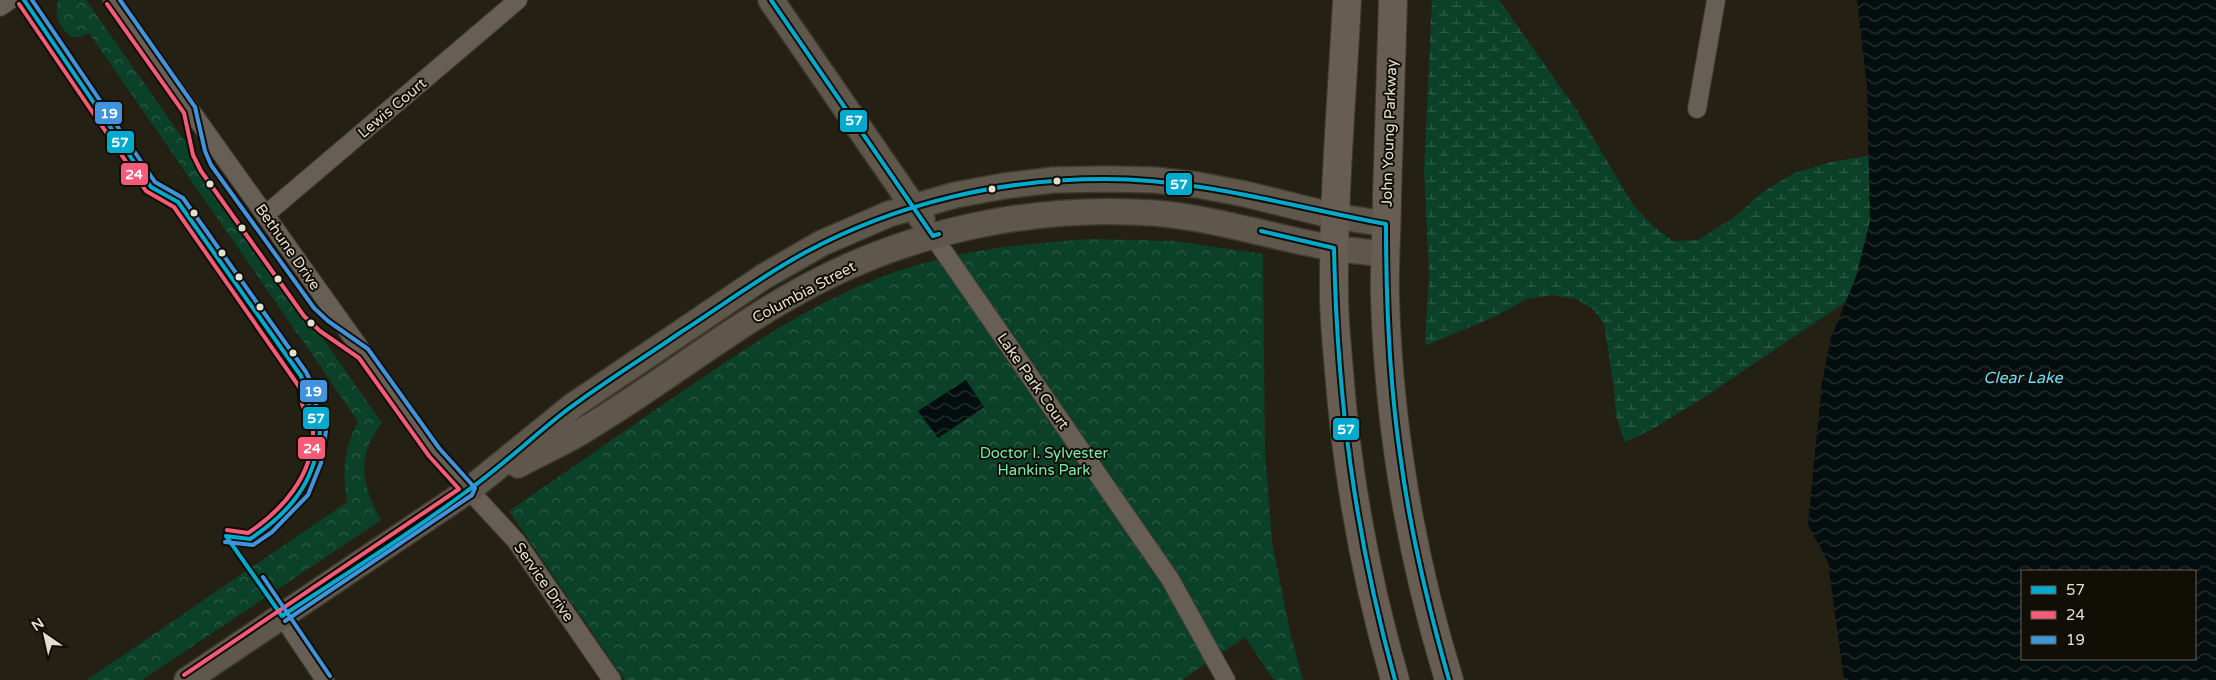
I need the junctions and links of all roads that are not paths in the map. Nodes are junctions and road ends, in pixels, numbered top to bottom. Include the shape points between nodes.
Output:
1 (10, 0) edge
2 (112, 0) edge
3 (518, 0) edge
4 (771, 0) edge
5 (1347, 0) edge
6 (1393, 0) edge
7 (1716, 0) edge
8 (0, 7) edge
9 (1697, 109) dead end
10 (914, 206) junction
11 (265, 215) junction
12 (1334, 216) junction
13 (1386, 224) junction
14 (933, 236) junction
15 (1334, 248) junction
16 (1386, 254) junction
17 (469, 490) junction
18 (282, 616) junction
19 (187, 680) edge
20 (325, 680) edge
21 (612, 680) edge
22 (1226, 680) edge
23 (1394, 680) edge
24 (1449, 680) edge

1 - 8 street
2 - 11 street, Bethune Drive
3 - 11 street, Lewis Court
4 - 10 street
5 - 12 main road
6 - 13 main road, John Young Parkway
7 - 9 street
10 - 12 street, Columbia Street via 1004,186 1107,178 1198,185
10 - 14 street
10 - 17 street, Columbia Street via 822,243 763,277 574,405
11 - 17 street, Bethune Drive via 434,452
12 - 13 street, Columbia Street
12 - 15 main road
13 - 16 main road, John Young Parkway
14 - 15 street, Columbia Street via 1041,215 1130,212 1204,220
14 - 17 street, Columbia Street via 860,261 792,295 584,430
14 - 22 street, Lake Park Court via 1170,579
15 - 16 street, Columbia Street
15 - 23 main road via 1334,298 1350,471 1358,527
16 - 24 main road, John Young Parkway via 1387,350 1404,497 1418,565
17 - 18 street, Columbia Street
17 - 21 street, Service Drive via 516,542
18 - 19 street, Columbia Street
18 - 20 street

